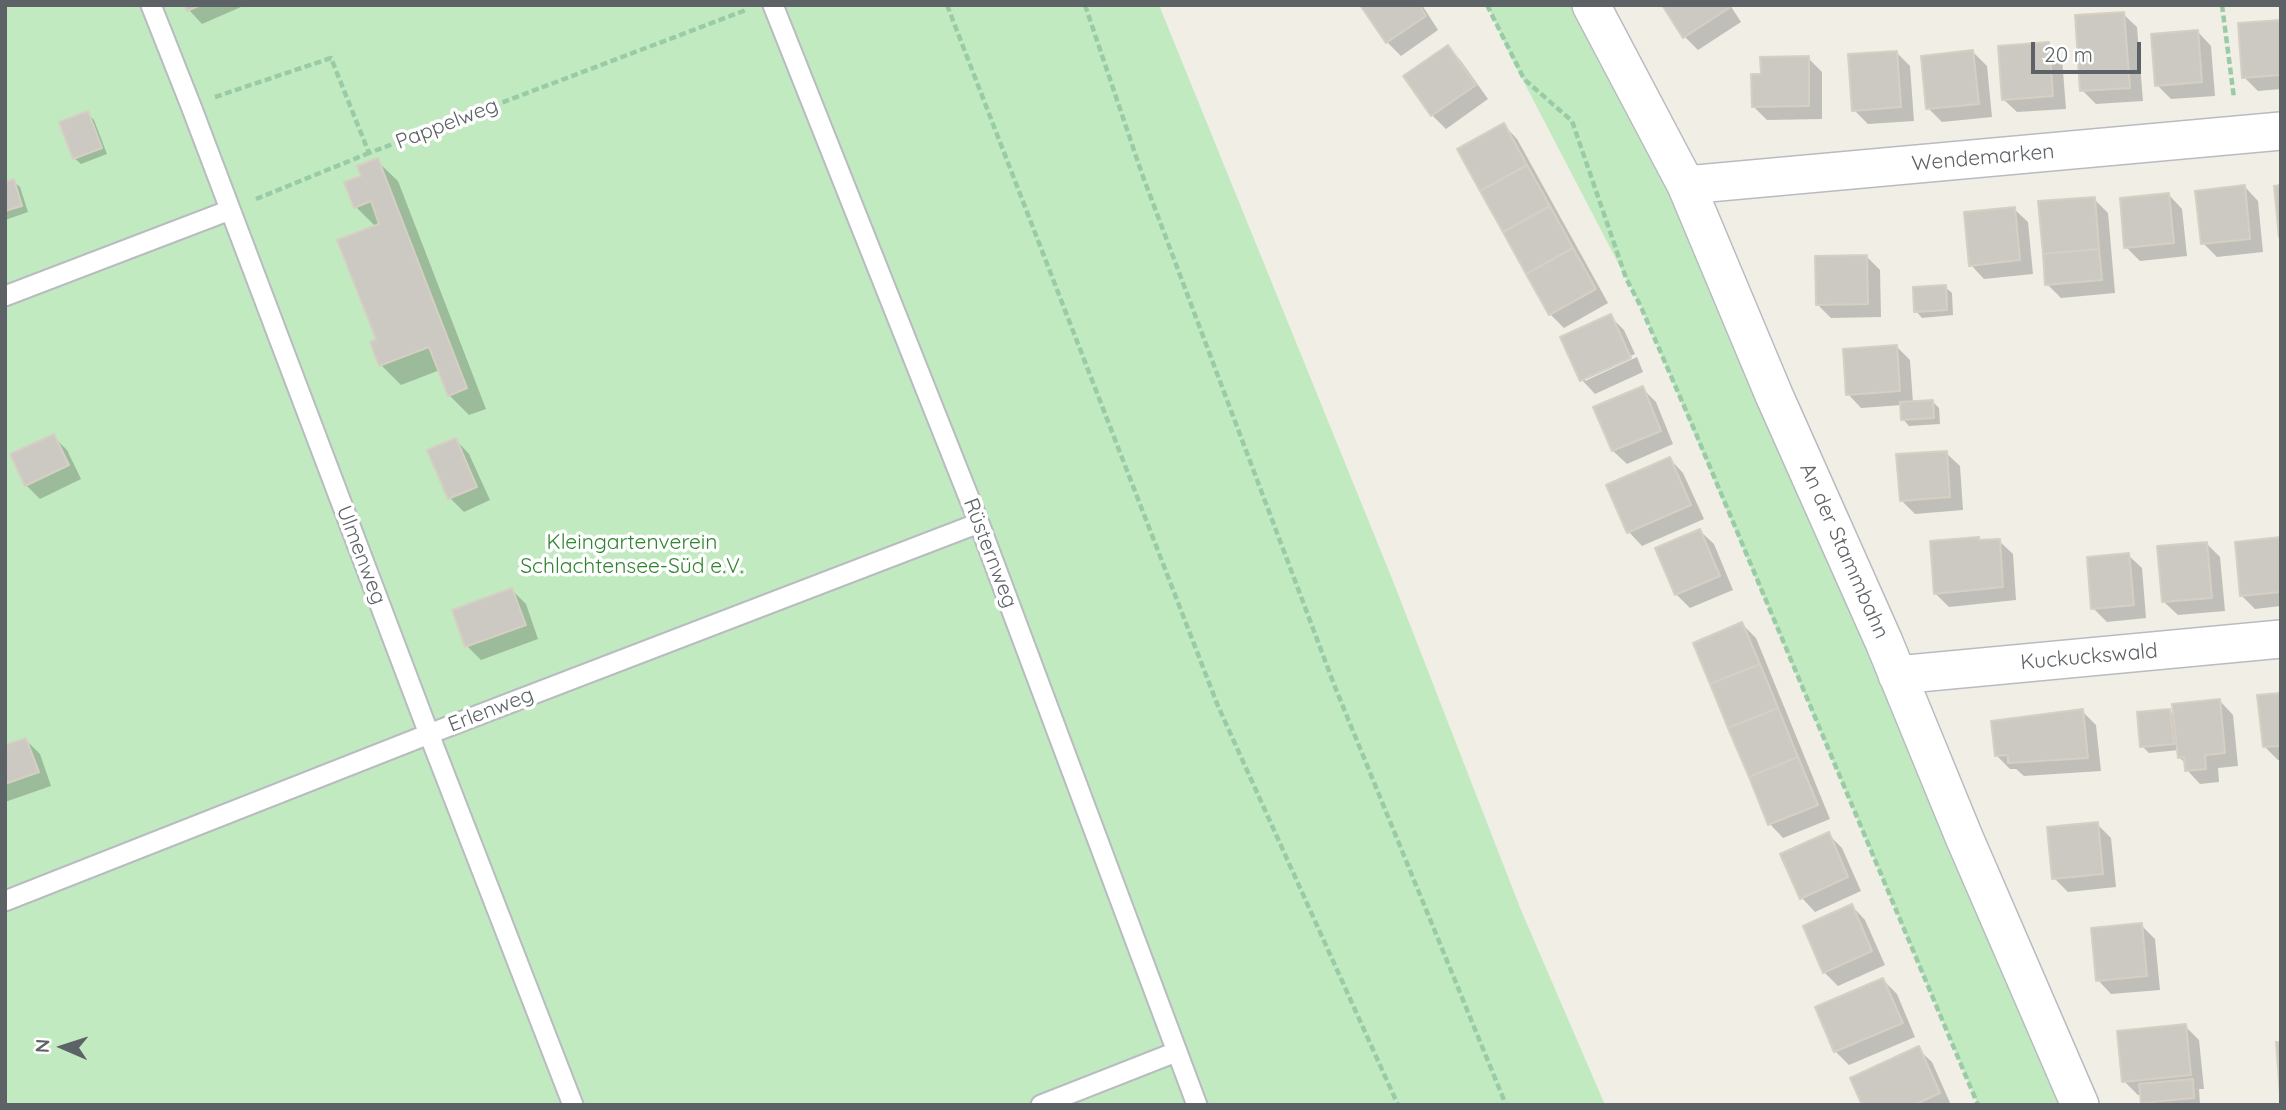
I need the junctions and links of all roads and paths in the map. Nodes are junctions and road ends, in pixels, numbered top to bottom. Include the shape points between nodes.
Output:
1 (151, 5) edge
2 (758, 5) edge
3 (773, 5) edge
4 (947, 5) edge
5 (1085, 5) edge
6 (1487, 5) edge
7 (1591, 5) edge
8 (2222, 5) edge
9 (2234, 100) dead end
10 (191, 106) junction
11 (2281, 131) edge
12 (369, 153) junction
13 (1686, 186) junction
14 (230, 210) junction
15 (5, 296) edge
16 (979, 523) junction
17 (2281, 639) edge
18 (1897, 675) junction
19 (429, 734) junction
20 (5, 901) edge
21 (1176, 1052) junction
22 (573, 1105) edge
23 (1041, 1105) edge
24 (1197, 1105) edge
25 (1398, 1105) edge
26 (1506, 1105) edge
27 (1978, 1105) edge
28 (2080, 1105) edge

1 - 10 lane, Ulmenweg
2 - 12 path, Pappelweg
3 - 16 lane, Rüsternweg
4 - 25 path via 1218,706
5 - 26 path via 1142,174 1330,674
6 - 27 path via 1524,79 1572,121 1626,278
7 - 13 street, An der Stammbahn
8 - 9 path
10 - 12 path, Pappelweg via 331,58
10 - 14 lane, Ulmenweg
11 - 13 street, Wendemarken
12 - 14 path
13 - 18 street, An der Stammbahn
14 - 15 lane
14 - 19 lane, Ulmenweg
16 - 19 lane, Erlenweg
16 - 21 lane, Rüsternweg
17 - 18 street, Kuckuckswald
18 - 28 street, An der Stammbahn
19 - 20 lane, Erlenweg
19 - 22 lane, Ulmenweg
21 - 23 lane
21 - 24 lane, Rüsternweg

